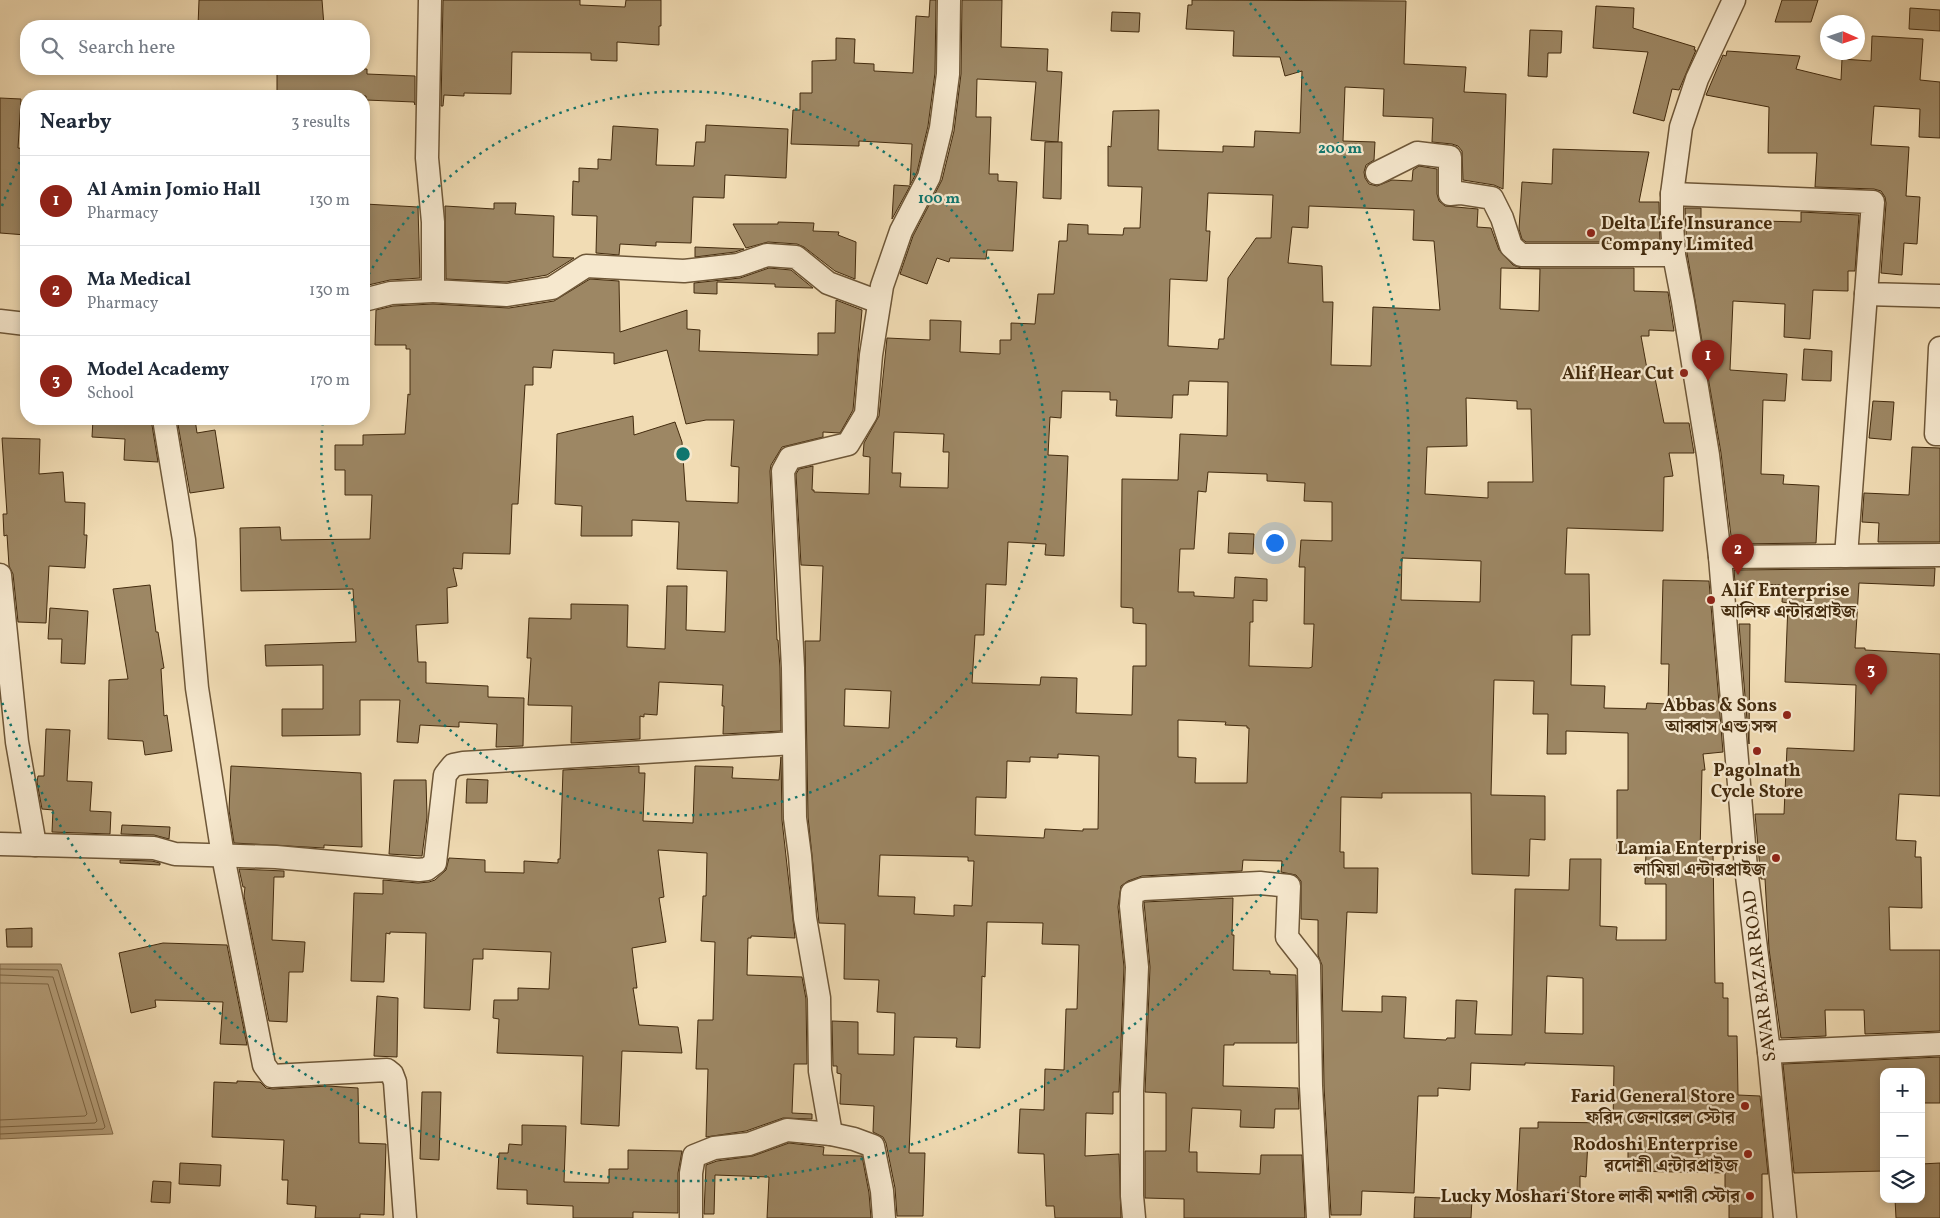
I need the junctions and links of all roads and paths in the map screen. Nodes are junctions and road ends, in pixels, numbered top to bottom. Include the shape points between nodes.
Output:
1 (430, 0) edge
2 (949, 0) edge
3 (1734, 0) edge
4 (1377, 174) dead end
5 (1672, 194) junction
6 (1674, 255) junction
7 (433, 292) junction
8 (1866, 294) junction
9 (1940, 296) edge
10 (370, 298) edge
11 (880, 302) junction
12 (0, 321) edge
13 (20, 323) edge
14 (1940, 348) edge
15 (165, 425) edge
16 (1940, 434) edge
17 (1940, 555) edge
18 (1846, 556) junction
19 (1720, 557) junction
20 (0, 575) edge
21 (794, 742) junction
22 (0, 844) edge
23 (35, 845) junction
24 (224, 856) junction
25 (1940, 1044) edge
26 (1769, 1052) junction
27 (832, 1134) junction
28 (405, 1218) edge
29 (690, 1218) edge
30 (884, 1218) edge
31 (1134, 1218) edge
32 (1318, 1218) edge
33 (1785, 1218) edge

1 - 7 street via 427,158 433,222
2 - 11 street via 948,74 941,128 929,177 901,231 882,286
3 - 5 street, SAVAR BAZAR ROAD via 1697,79 1681,127
4 - 6 street via 1417,153 1450,157 1450,194 1492,198 1511,246 1521,255
5 - 6 street, SAVAR BAZAR ROAD
5 - 8 street via 1873,202
6 - 19 street, SAVAR BAZAR ROAD via 1708,455
7 - 10 street via 391,293
7 - 11 street via 507,295 552,288 586,266 684,271 738,265 767,255 796,257 828,283
8 - 9 street
8 - 18 street
11 - 21 street via 866,414 848,444 790,458 783,471
12 - 13 street
14 - 16 street via 1936,434
15 - 24 street via 184,540 197,688
17 - 18 street
18 - 19 street
19 - 26 street, SAVAR BAZAR ROAD via 1745,858
20 - 23 street via 17,742
21 - 24 street via 453,765 445,774 435,863 427,869
21 - 27 street via 795,818 805,918 819,998 820,1071
22 - 23 street
23 - 24 street via 154,848 175,854
24 - 28 street via 264,1065 272,1076 387,1070 392,1074
25 - 26 street
26 - 33 street, SAVAR BAZAR ROAD
27 - 29 street via 787,1130 749,1144 714,1148 694,1156
27 - 30 street via 873,1146
31 - 32 street via 1132,1091 1137,967 1132,893 1143,889 1260,883 1289,886 1287,937 1309,966

